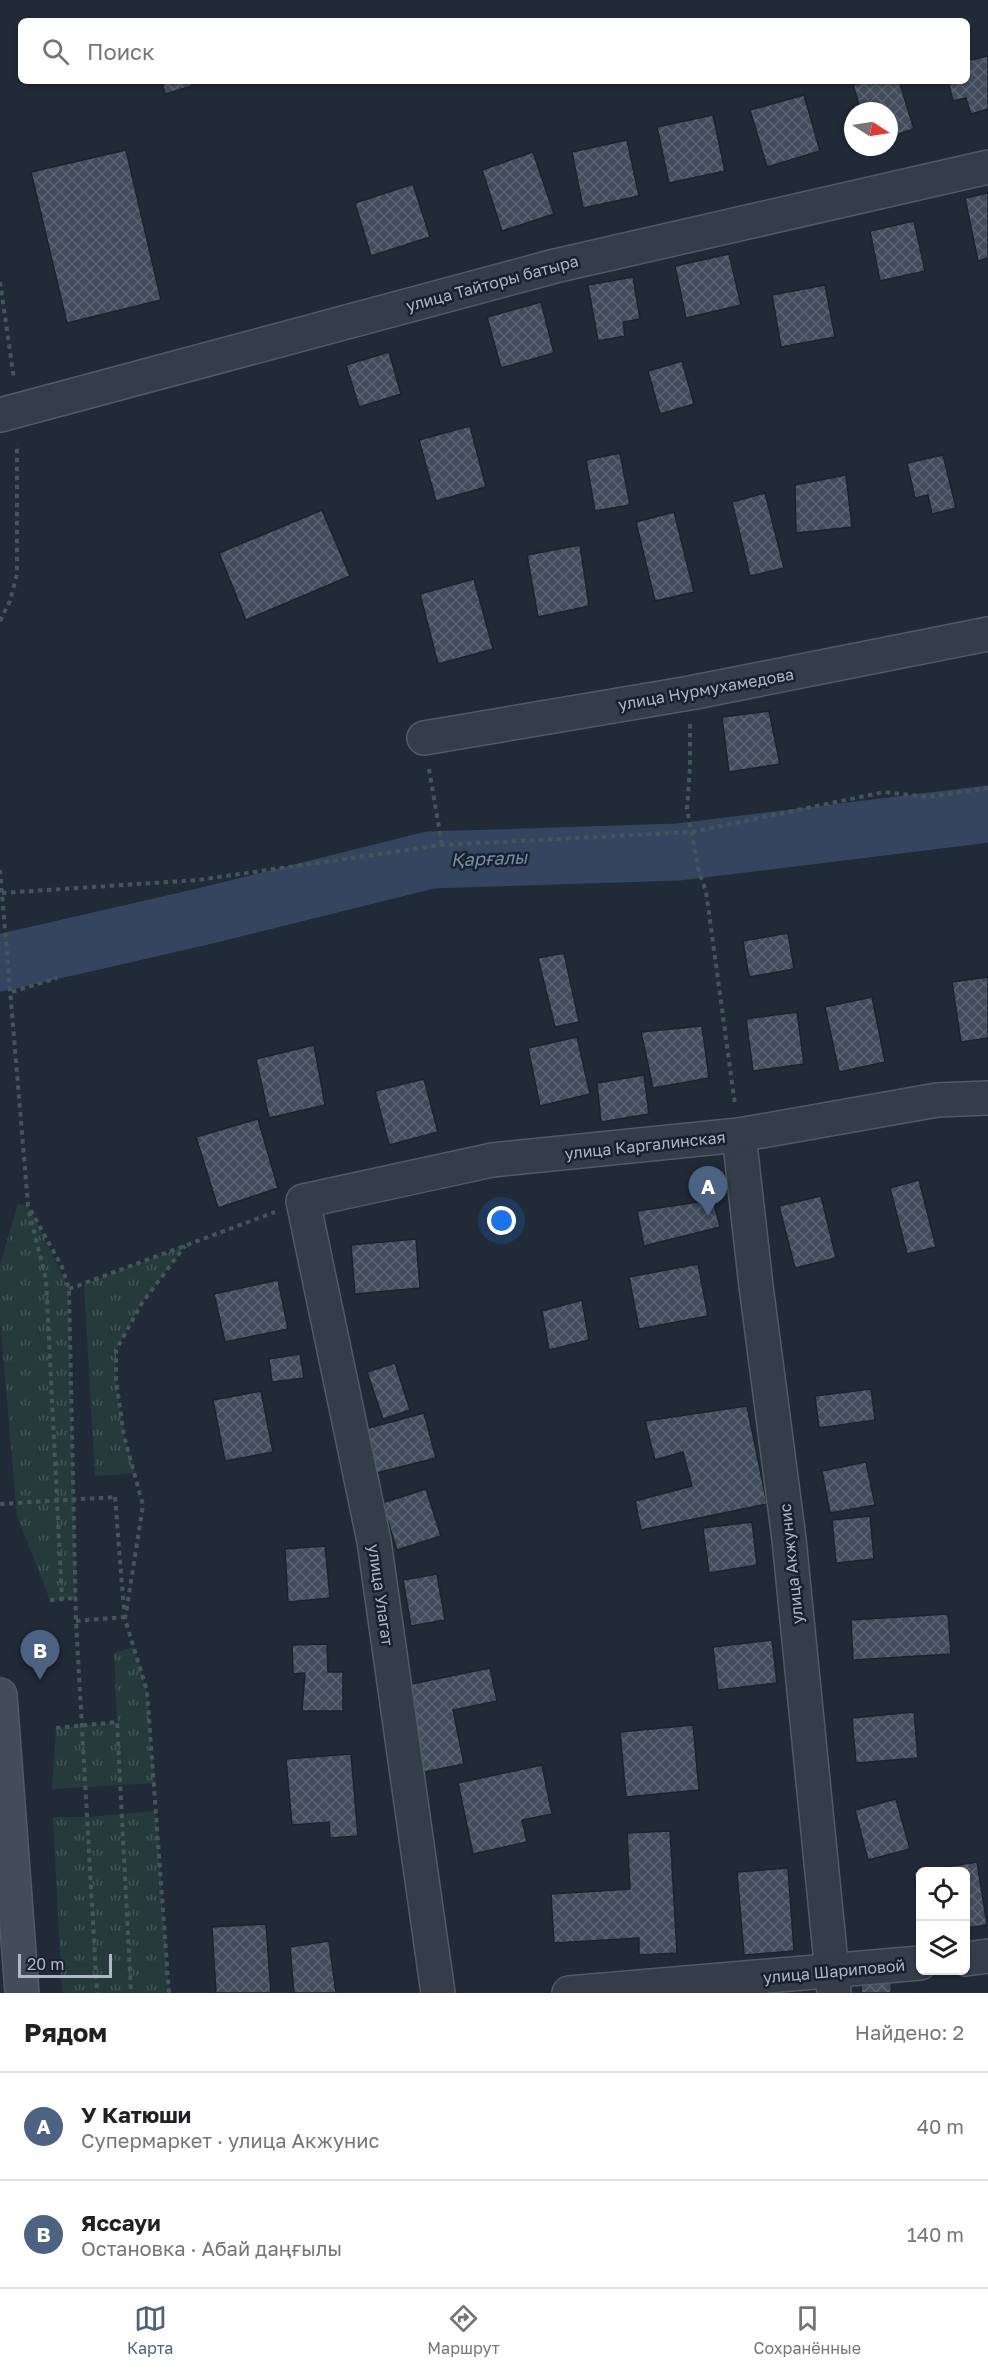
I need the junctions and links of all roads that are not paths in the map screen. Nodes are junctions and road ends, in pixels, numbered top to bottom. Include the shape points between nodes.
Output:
1 (988, 167) edge
2 (8, 414) edge
3 (988, 634) edge
4 (424, 738) road end
5 (988, 1098) edge
6 (739, 1135) junction
7 (303, 1201) joint
8 (0, 1695) edge
9 (988, 1956) edge
10 (970, 1958) edge
11 (916, 1964) edge
12 (833, 1982) edge
13 (22, 1985) edge
14 (438, 1993) edge
15 (569, 1993) edge

1 - 2 street, улица Тайторы батыра via 555,266
3 - 4 street, улица Нурмухамедова via 690,693
5 - 6 street, улица Каргалинская via 937,1100
6 - 7 street, улица Каргалинская via 492,1160
6 - 12 street, улица Акжунис via 789,1539
7 - 14 street, улица Улагат via 374,1541
8 - 13 main road
9 - 10 street
11 - 12 street, улица Шариповой
12 - 15 street, улица Шариповой

